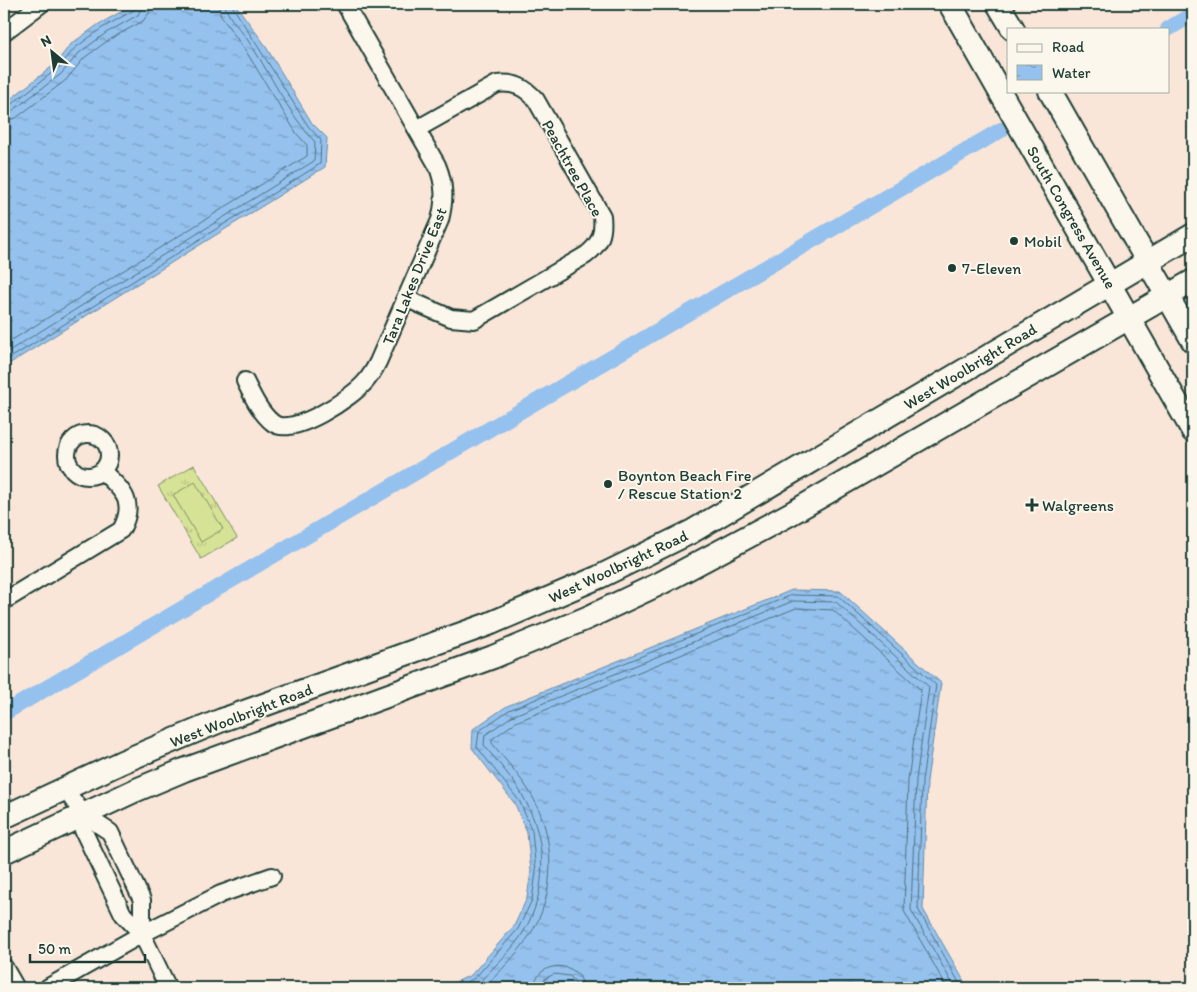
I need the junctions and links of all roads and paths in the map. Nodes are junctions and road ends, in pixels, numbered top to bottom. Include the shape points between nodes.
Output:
1 (41, 4) edge
2 (344, 4) edge
3 (950, 4) edge
4 (998, 4) edge
5 (1012, 28) edge
6 (4, 32) edge
7 (1051, 92) edge
8 (417, 129) junction
9 (1193, 235) edge
10 (1149, 261) junction
11 (1193, 281) edge
12 (1110, 284) junction
13 (1168, 295) junction
14 (405, 298) junction
15 (1128, 317) junction
16 (1193, 341) edge
17 (245, 381) dead end
18 (1193, 431) edge
19 (102, 470) dead end
20 (4, 601) edge
21 (64, 788) junction
22 (84, 815) junction
23 (4, 817) edge
24 (4, 852) edge
25 (272, 876) dead end
26 (142, 934) junction
27 (4, 967) edge
28 (16, 988) edge
29 (47, 988) edge
30 (168, 988) edge

1 - 6 street
2 - 8 street, Tara Lakes Drive East
3 - 12 main road, South Congress Avenue
4 - 5 main road
7 - 10 main road
8 - 14 street, Tara Lakes Drive East via 442,175 445,198 440,220
8 - 14 street, Peachtree Place via 497,84 519,86 536,100 602,216 603,228 595,248 586,255 474,320 451,318
9 - 10 main road, West Woolbright Road
10 - 12 main road, West Woolbright Road
10 - 13 main road
11 - 13 main road, West Woolbright Road
12 - 15 main road, South Congress Avenue
12 - 21 main road, West Woolbright Road via 732,510 646,554 489,624 222,720
13 - 15 main road, West Woolbright Road
13 - 16 main road
14 - 17 street, Tara Lakes Drive East via 366,382 347,398 306,422 295,426 273,423 255,401
15 - 18 main road, South Congress Avenue
15 - 22 main road, West Woolbright Road via 798,509 662,583 500,654 229,752
19 - 20 street via 122,490 127,500 128,510 121,530
21 - 22 street
21 - 23 main road, West Woolbright Road
22 - 24 main road, West Woolbright Road
22 - 26 street via 83,830 123,914
22 - 26 street via 110,832 142,900
25 - 26 street via 221,894
26 - 29 street
26 - 30 street
27 - 28 street

